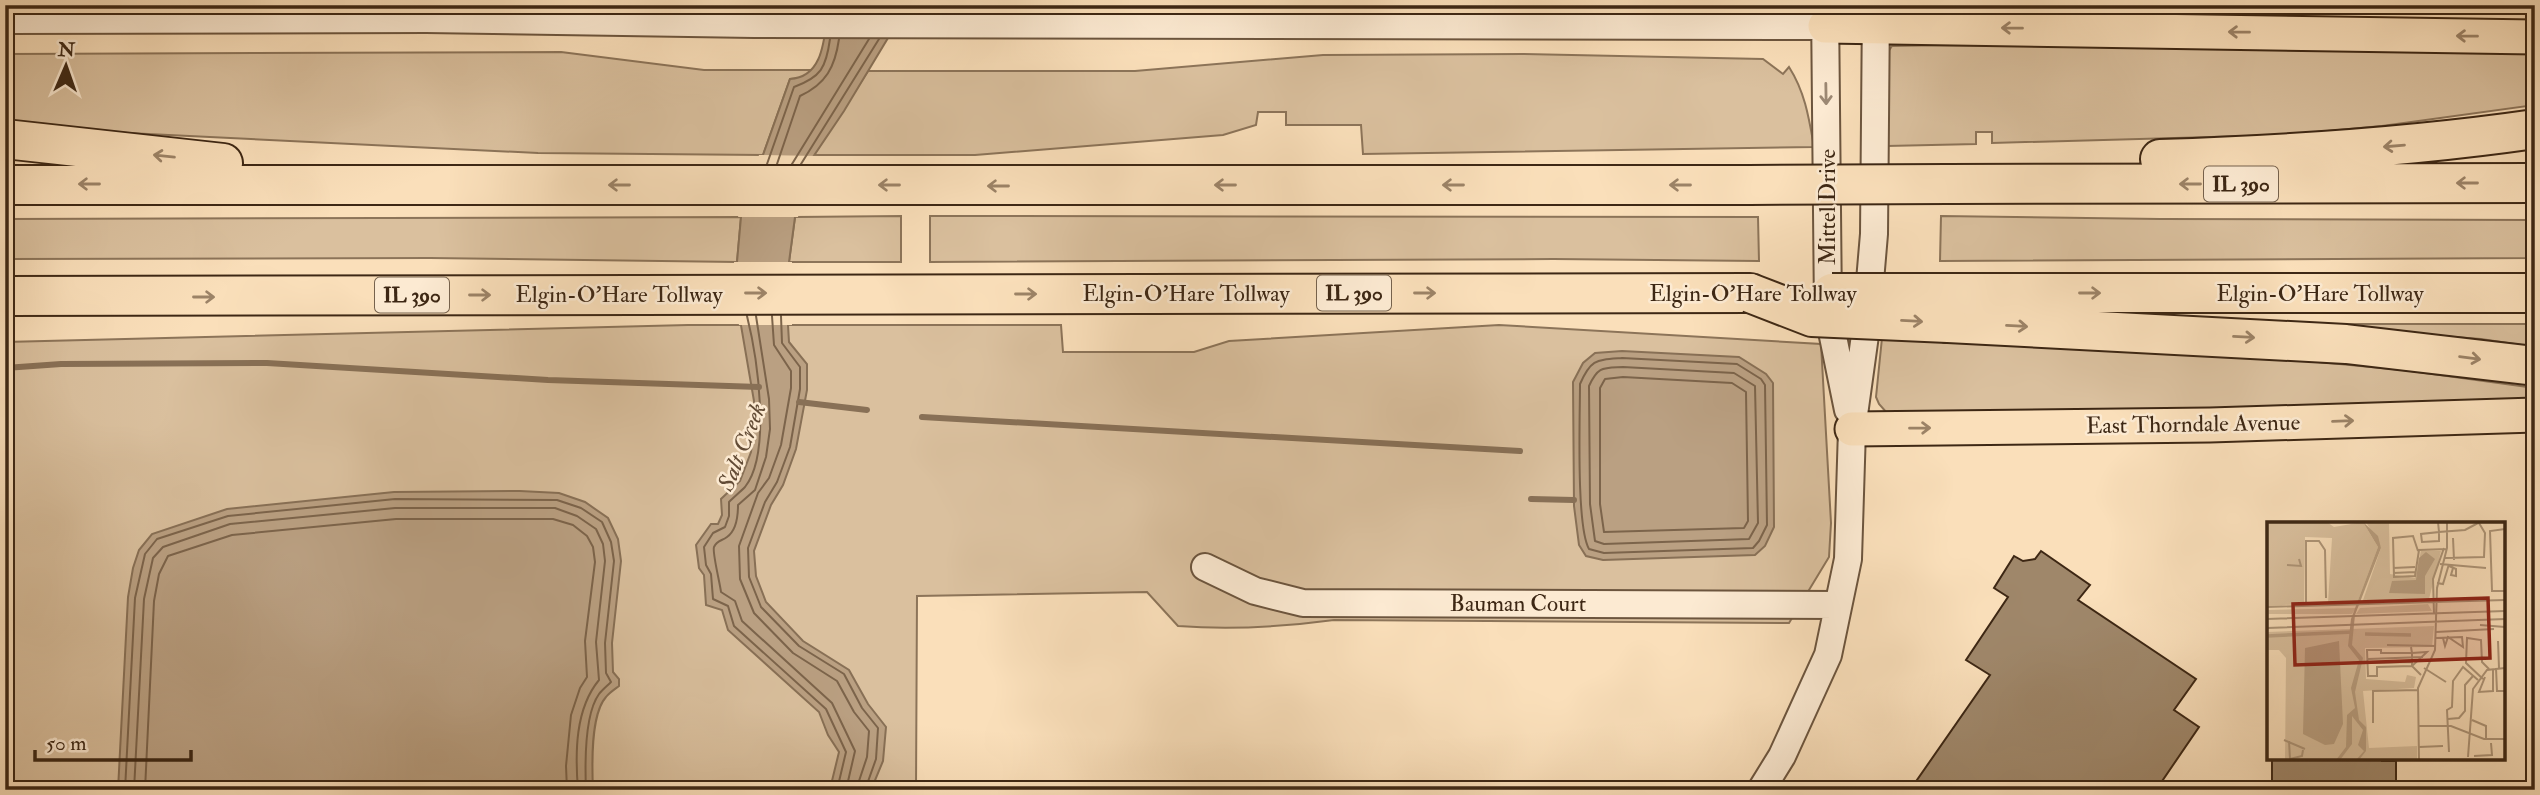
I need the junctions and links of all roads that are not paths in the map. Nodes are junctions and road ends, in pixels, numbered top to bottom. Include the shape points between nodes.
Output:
1 (1876, 15) edge
2 (1825, 16) edge
3 (5, 20) edge
4 (2535, 37) edge
5 (2535, 128) edge
6 (5, 139) edge
7 (2535, 183) edge
8 (5, 184) edge
9 (427, 184) junction
10 (1987, 184) junction
11 (2535, 293) edge
12 (5, 296) edge
13 (136, 298) junction
14 (5, 307) edge
15 (1949, 308) junction
16 (2535, 366) edge
17 (2535, 415) edge
18 (1852, 429) junction
19 (1205, 567) dead end
20 (1838, 605) junction
21 (1761, 790) edge

1 - 2 main road
4 -> 1 main road
1 - 18 street, Mittel Drive via 1874,234
2 - 3 street via 934,24
2 -> 18 street, Mittel Drive via 1828,312
5 -> 10 highway via 2450,141 2316,152 2062,162
9 -> 6 highway
7 -> 10 highway, IL 390
9 -> 8 highway, IL 390
10 -> 9 highway, IL 390, bridge
15 -> 11 highway, Elgin-O'Hare Tollway / IL 390
12 - 13 highway, Elgin-O'Hare Tollway / IL 390
13 - 14 highway
13 -> 15 highway, Elgin-O'Hare Tollway / IL 390, bridge via 1750,293
15 -> 16 highway
18 -> 17 main road, East Thorndale Avenue
18 - 20 street, Mittel Drive via 1848,559
19 - 20 street, Bauman Court via 1255,591 1303,603
20 - 21 street, Mittel Drive via 1828,655 1783,756

